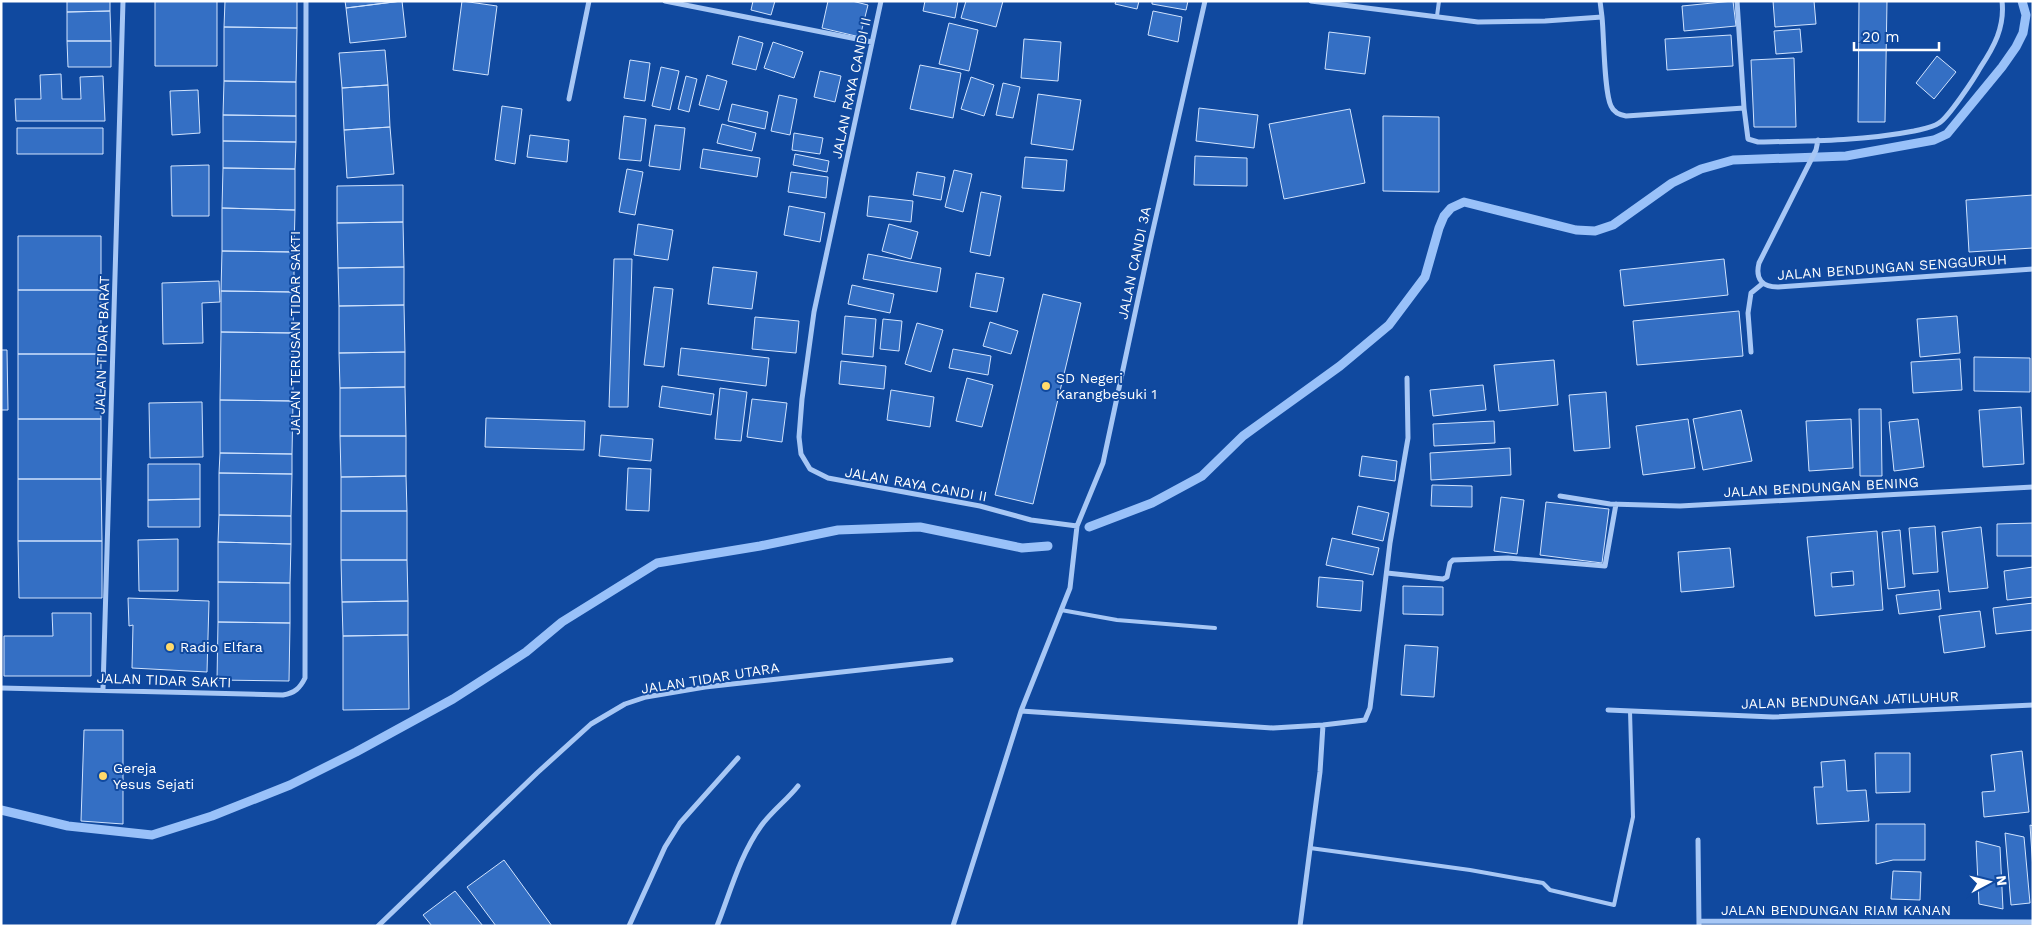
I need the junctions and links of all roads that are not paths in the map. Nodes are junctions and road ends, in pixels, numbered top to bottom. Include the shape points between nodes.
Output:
1 (123, 1) edge
2 (306, 1) edge
3 (590, 1) edge
4 (665, 1) edge
5 (881, 1) edge
6 (1205, 1) edge
7 (1311, 1) edge
8 (1438, 1) edge
9 (1600, 1) edge
10 (1737, 1) edge
11 (2002, 1) edge
12 (1437, 16) junction
13 (1602, 17) junction
14 (872, 42) junction
15 (569, 99) dead end
16 (1744, 108) junction
17 (1818, 140) junction
18 (2033, 269) edge
19 (1762, 284) junction
20 (1752, 352) dead end
21 (1407, 378) dead end
22 (2033, 487) edge
23 (1560, 496) dead end
24 (1613, 504) junction
25 (1077, 526) junction
26 (1387, 573) junction
27 (1061, 610) junction
28 (1215, 628) dead end
29 (951, 660) dead end
30 (306, 666) joint
31 (1, 688) edge
32 (103, 690) junction
33 (2033, 705) edge
34 (1608, 710) dead end
35 (1021, 711) junction
36 (1630, 711) junction
37 (1323, 726) junction
38 (738, 758) dead end
39 (798, 786) dead end
40 (1698, 840) dead end
41 (1310, 848) junction
42 (2033, 922) edge
43 (1699, 923) edge
44 (378, 926) edge
45 (629, 926) edge
46 (716, 926) edge
47 (953, 926) edge
48 (1300, 926) edge

1 - 32 street, JALAN TIDAR BARAT
2 - 30 street, JALAN TERUSAN TIDAR SAKTI
3 - 15 street
4 - 14 street
5 - 14 street, JALAN RAYA CANDI II
6 - 25 street, JALAN CANDI 3A via 1103,464
7 - 12 street
8 - 12 lane
9 - 13 street
10 - 16 street
11 - 17 street via 2000,34 1994,46 1940,123 1898,134
12 - 13 street via 1478,22
13 - 16 street via 1608,97 1614,111 1620,115
14 - 25 street, JALAN RAYA CANDI II via 814,312 799,424 802,454 810,469 841,482 980,506 1031,520
16 - 17 street via 1748,138 1758,142
17 - 19 street, JALAN BENDUNGAN SENGGURUH via 1816,150 1759,263 1758,277
18 - 19 street, JALAN BENDUNGAN SENGGURUH via 1778,287
19 - 20 street via 1751,293 1748,312
21 - 26 street via 1408,438
22 - 24 street, JALAN BENDUNGAN BENING via 1680,506
23 - 24 street, JALAN BENDUNGAN BENING
24 - 26 street via 1604,566 1484,558 1454,560 1444,579
25 - 27 street via 1070,588
26 - 37 street via 1368,716 1360,722
27 - 28 lane via 1117,620
27 - 35 street
29 - 44 street, JALAN TIDAR UTARA via 705,687 625,704 585,730
30 - 32 street, JALAN TIDAR SAKTI via 301,687 283,695
31 - 32 street, JALAN TIDAR SAKTI
33 - 36 street, JALAN BENDUNGAN JATILUHUR via 1772,716
34 - 36 street, JALAN BENDUNGAN JATILUHUR
35 - 37 street via 1273,728
35 - 47 street
36 - 41 lane via 1632,817 1614,905 1550,890 1543,883
37 - 41 street
38 - 45 street via 680,823 665,847
39 - 46 street via 761,825 745,854
40 - 43 street
41 - 48 street
42 - 43 street, JALAN BENDUNGAN RIAM KANAN

